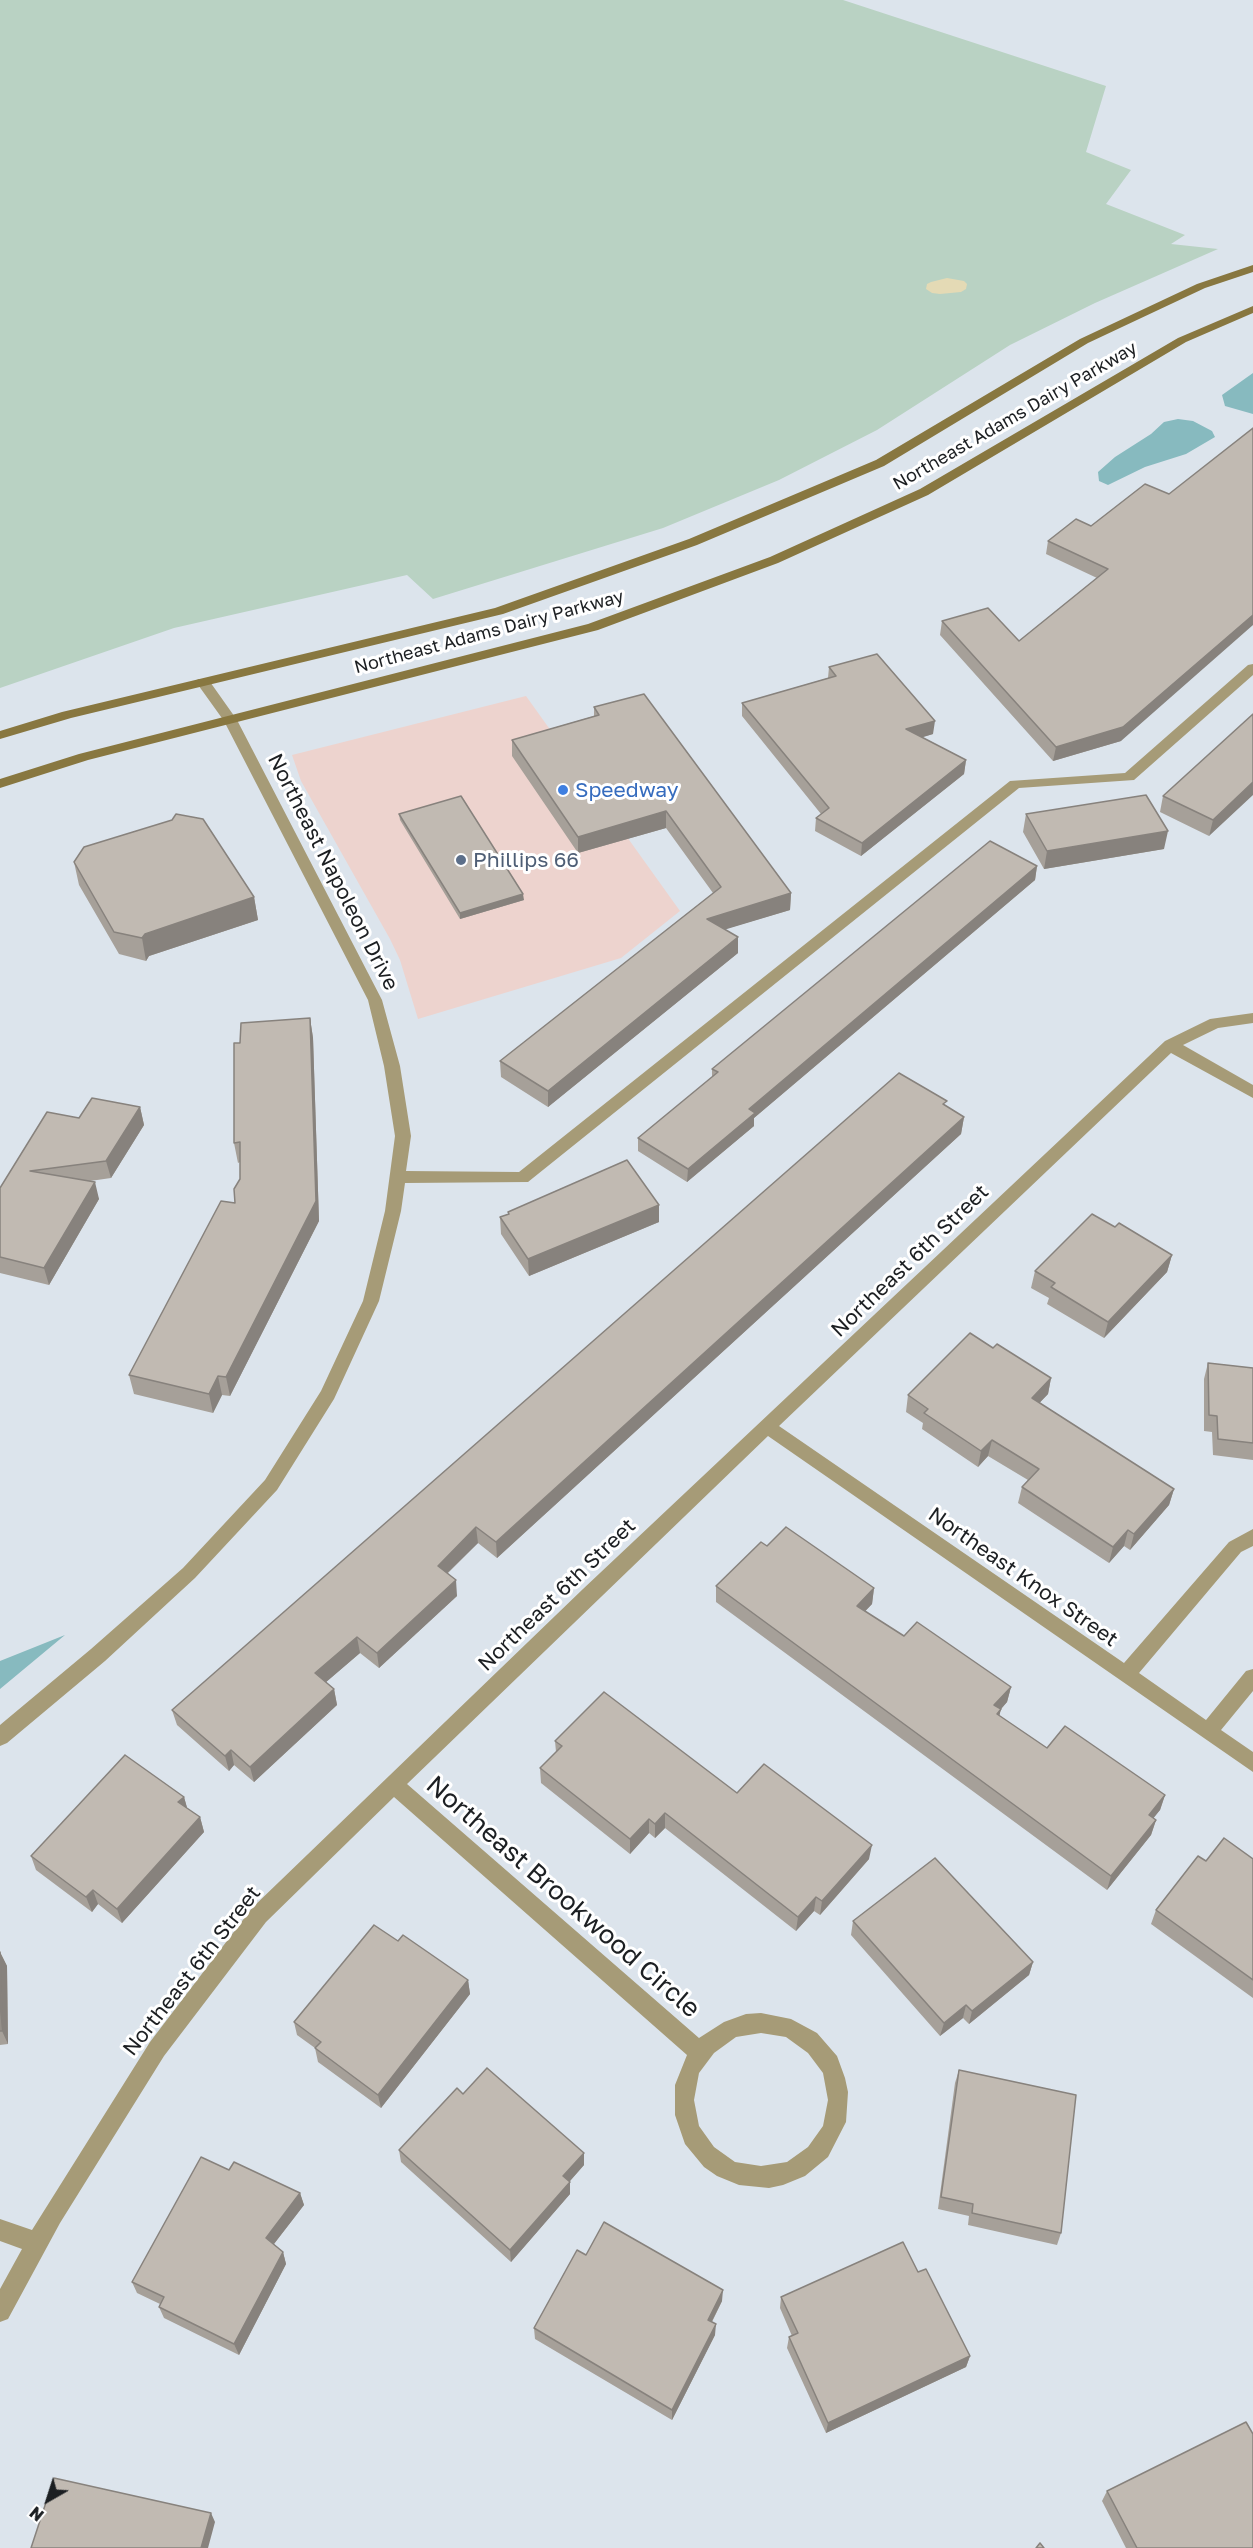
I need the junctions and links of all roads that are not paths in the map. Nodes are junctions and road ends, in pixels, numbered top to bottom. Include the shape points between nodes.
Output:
1 (1253, 268) edge
2 (1253, 309) edge
3 (1253, 668) edge
4 (203, 682) junction
5 (230, 720) junction
6 (0, 735) edge
7 (0, 784) edge
8 (1253, 1018) edge
9 (1170, 1046) junction
10 (1253, 1092) edge
11 (398, 1177) junction
12 (768, 1427) junction
13 (1253, 1537) edge
14 (1126, 1675) junction
15 (1253, 1677) edge
16 (1208, 1731) junction
17 (0, 1737) edge
18 (1253, 1762) edge
19 (393, 1784) junction
20 (699, 2051) junction
21 (0, 2230) edge
22 (37, 2243) junction
23 (0, 2312) edge

1 - 4 main road, Northeast Adams Dairy Parkway via 1201,286 1084,341 880,463 693,542 499,611
2 - 5 main road, Northeast Adams Dairy Parkway via 1182,340 924,492 774,560 593,627
3 - 11 street via 1129,777 1015,784 522,1178
4 - 5 street, Northeast Napoleon Drive
4 - 6 main road, Northeast Adams Dairy Parkway
5 - 7 main road, Northeast Adams Dairy Parkway via 84,757
5 - 11 street, Northeast Napoleon Drive via 375,1000 392,1066 403,1136
8 - 9 street, Northeast 6th Street via 1215,1023
9 - 10 street
9 - 12 street, Northeast 6th Street
11 - 17 street, Northeast Napoleon Drive via 371,1301 328,1394 271,1485 189,1573
12 - 14 street, Northeast Knox Street
12 - 19 street, Northeast 6th Street
13 - 14 street via 1235,1547
14 - 16 street, Northeast Knox Street
15 - 16 street
16 - 18 street, Northeast Knox Street
19 - 20 street, Northeast Brookwood Circle
19 - 22 street, Northeast 6th Street via 245,1933 157,2049
20 - 20 street, Northeast Brookwood Circle via 687,2073 682,2098 687,2123 699,2146 719,2164 743,2175 770,2177 795,2172 816,2157 832,2137 839,2113 838,2087 828,2063 812,2043 790,2030 765,2023 740,2025 717,2035
21 - 22 street
22 - 23 street, Northeast 6th Street

